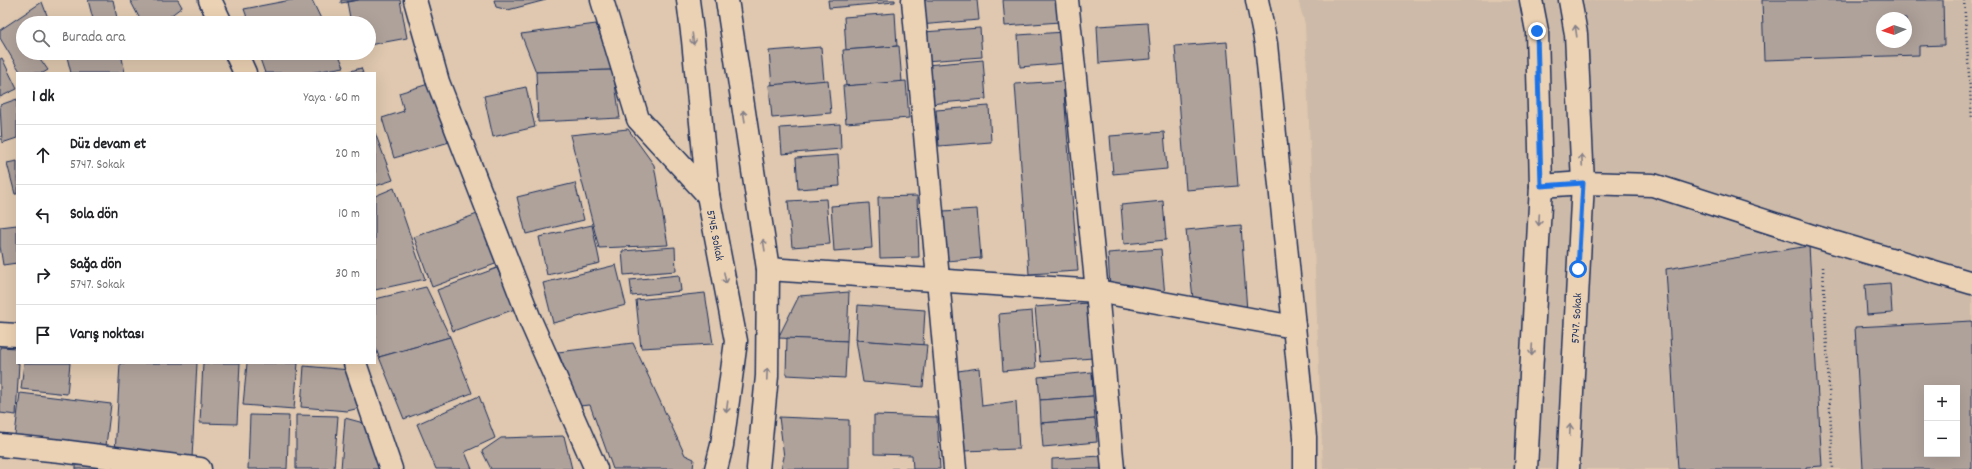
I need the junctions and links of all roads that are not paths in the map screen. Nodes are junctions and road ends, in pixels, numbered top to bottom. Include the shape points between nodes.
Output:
1 (210, 0) edge
2 (415, 0) edge
3 (602, 0) edge
4 (688, 0) edge
5 (727, 0) edge
6 (913, 0) edge
7 (1067, 0) edge
8 (1257, 0) edge
9 (1531, 0) edge
10 (1570, 0) edge
11 (218, 16) edge
12 (239, 60) edge
13 (245, 72) edge
14 (1583, 183) junction
15 (1541, 186) junction
16 (708, 195) junction
17 (768, 269) junction
18 (938, 280) junction
19 (1972, 282) edge
20 (1097, 291) junction
21 (1294, 327) junction
22 (0, 334) edge
23 (16, 335) edge
24 (355, 364) edge
25 (0, 445) edge
26 (60, 460) edge
27 (200, 469) edge
28 (391, 469) edge
29 (596, 469) edge
30 (716, 469) edge
31 (758, 469) edge
32 (955, 469) edge
33 (1113, 469) edge
34 (1305, 469) edge
35 (1526, 469) edge
36 (1568, 469) edge

1 - 11 street
2 - 29 street via 438,82 531,322
3 - 16 street via 638,119
4 -> 16 street, 5745. Sokak
17 -> 5 street
6 - 18 street
7 - 20 street
8 - 21 street via 1266,44
9 - 15 street via 1537,31
14 -> 10 street, 5747. Sokak via 1576,34
12 - 13 street
14 - 15 street
14 - 19 street via 1652,185 1809,235
36 -> 14 street, 5747. Sokak
15 -> 35 street
16 -> 30 street, 5745. Sokak via 736,340 722,445
17 - 18 street
31 -> 17 street via 767,376
18 - 20 street
18 - 32 street
20 - 21 street
20 - 33 street
21 - 34 street via 1305,437
22 - 23 street
24 - 28 street
25 - 26 street
26 - 27 street

